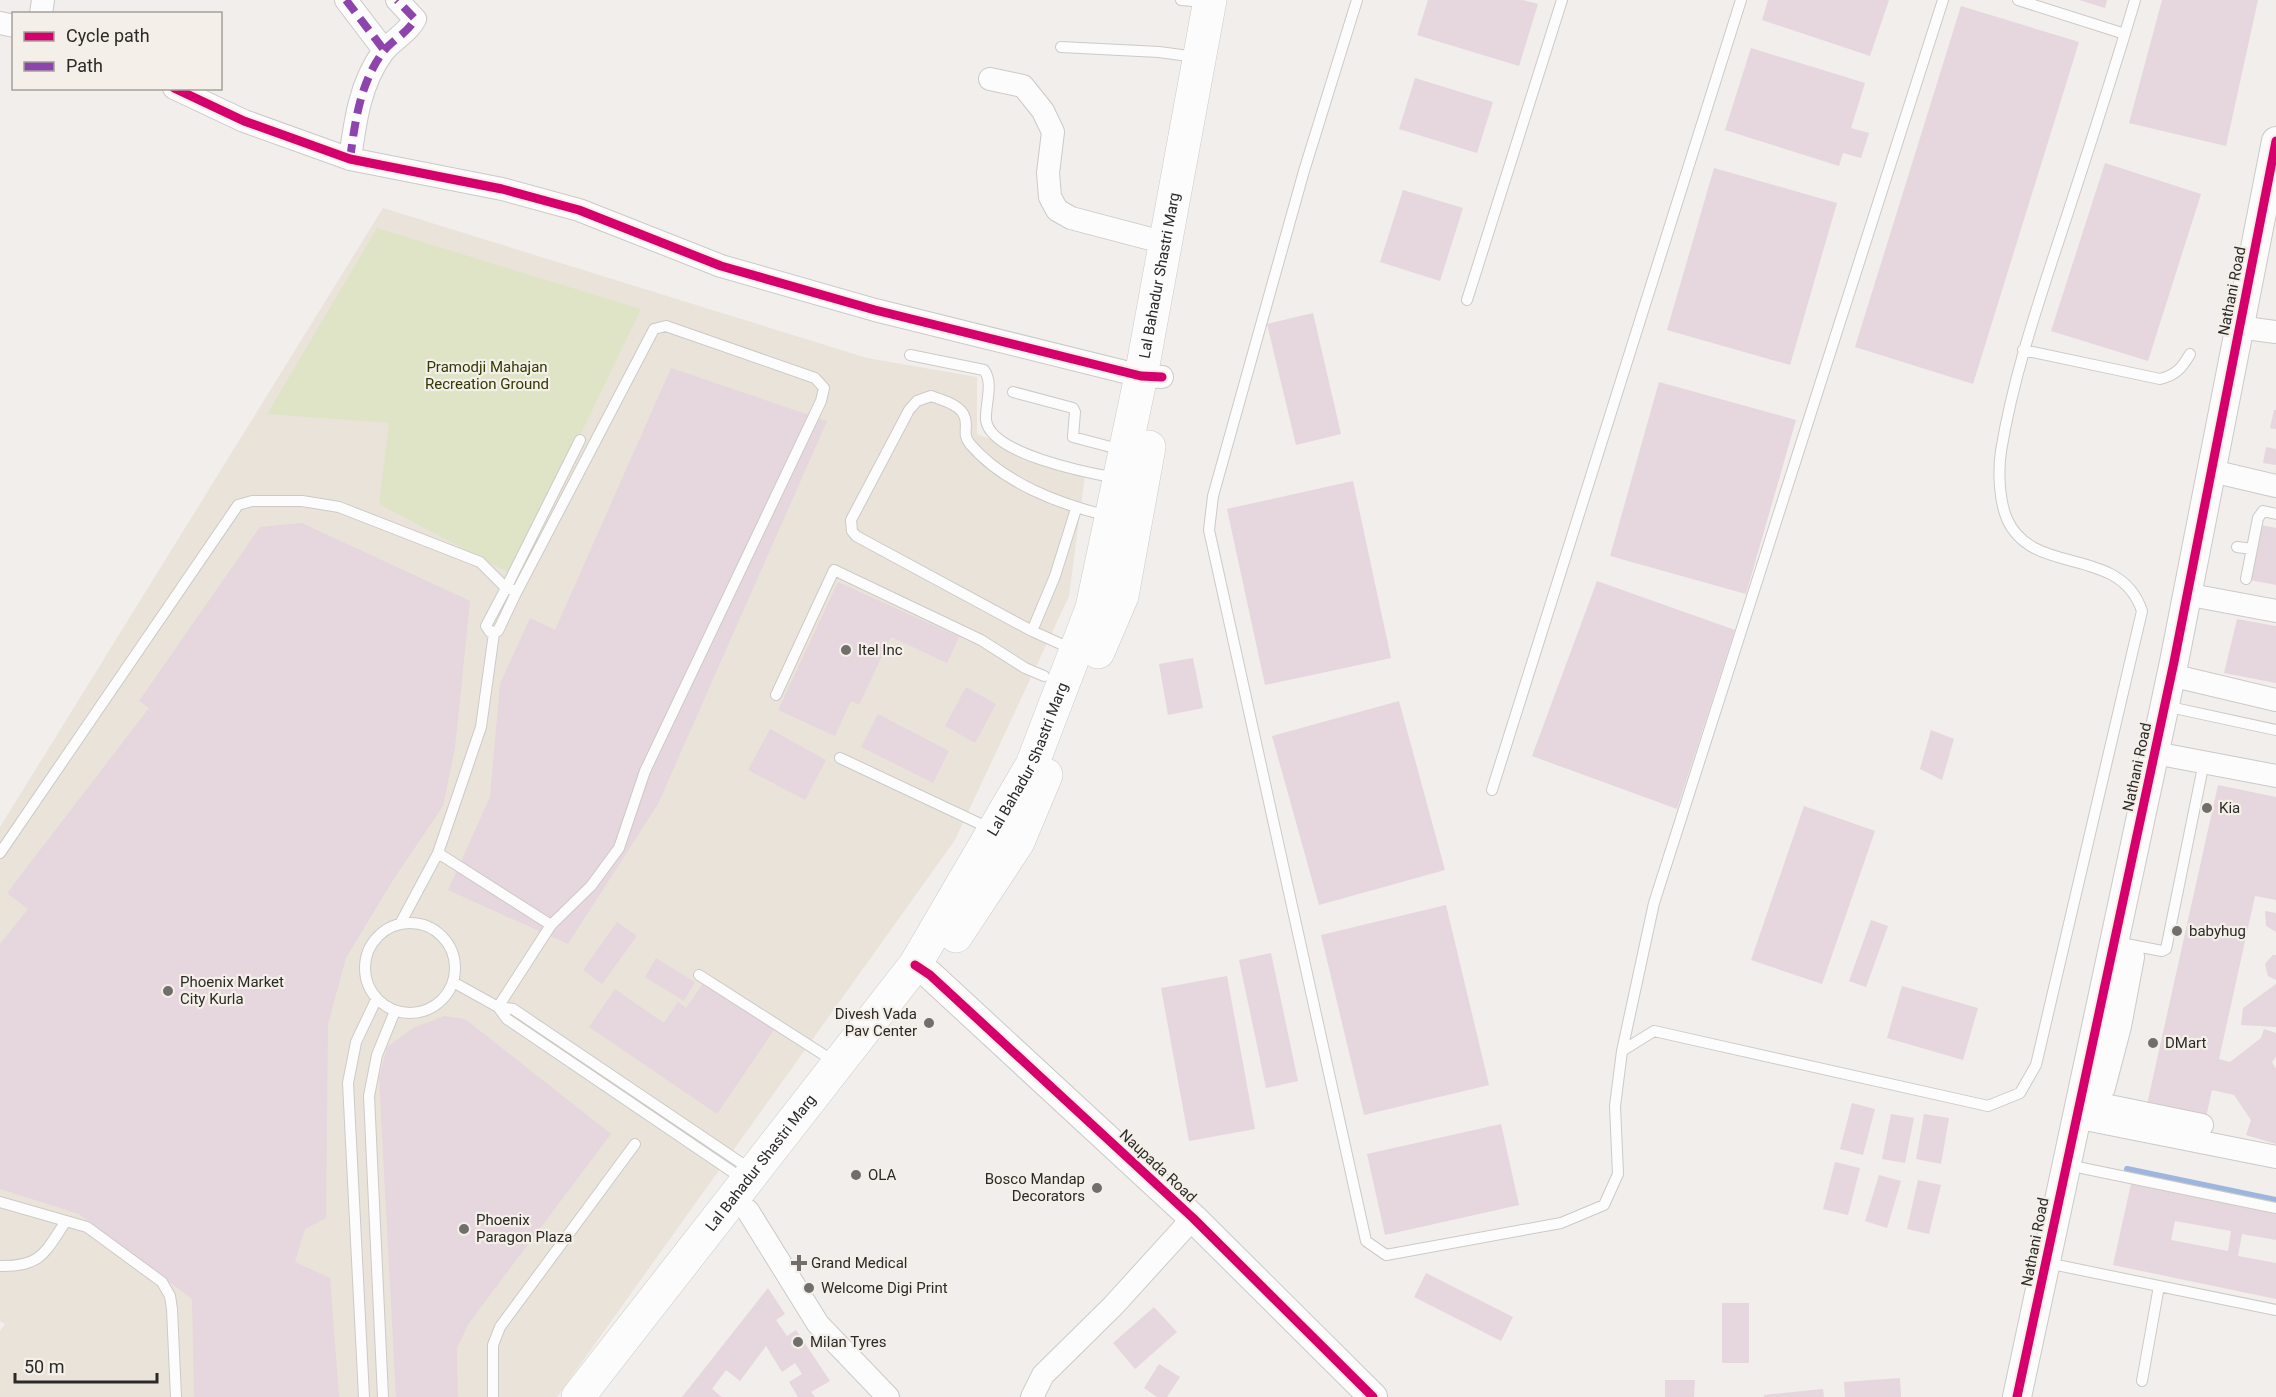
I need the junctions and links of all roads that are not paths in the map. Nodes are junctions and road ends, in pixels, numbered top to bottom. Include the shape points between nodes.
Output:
1 (346, 0) edge
2 (397, 0) edge
3 (1357, 0) edge
4 (1562, 0) edge
5 (1741, 0) edge
6 (1943, 0) edge
7 (2018, 0) edge
8 (2135, 0) edge
9 (1208, 1) edge
10 (2125, 34) junction
11 (1062, 47) dead end
12 (384, 50) junction
13 (1199, 58) junction
14 (990, 79) dead end
15 (178, 90) edge
16 (2276, 141) edge
17 (350, 159) junction
18 (2276, 219) edge
19 (1166, 243) junction
20 (1467, 300) dead end
21 (2256, 324) edge
22 (2024, 350) junction
23 (910, 354) dead end
24 (2190, 354) dead end
25 (1151, 376) junction
26 (1013, 392) dead end
27 (580, 440) dead end
28 (1131, 462) junction
29 (2219, 465) junction
30 (2276, 471) edge
31 (2276, 486) edge
32 (1076, 509) junction
33 (2276, 514) edge
34 (1112, 517) junction
35 (2237, 547) dead end
36 (2252, 549) junction
37 (2246, 579) dead end
38 (506, 588) junction
39 (2197, 592) junction
40 (515, 595) junction
41 (1109, 595) junction
42 (2276, 603) edge
43 (2276, 611) edge
44 (1032, 631) junction
45 (494, 633) junction
46 (1076, 651) junction
47 (2179, 677) junction
48 (1054, 679) junction
49 (776, 695) dead end
50 (2276, 700) edge
51 (2169, 707) junction
52 (2276, 730) edge
53 (2161, 747) junction
54 (840, 758) dead end
55 (2262, 758) dead end
56 (2204, 761) junction
57 (2276, 776) edge
58 (1492, 790) dead end
59 (1006, 836) junction
60 (0, 853) edge
61 (438, 853) junction
62 (400, 924) junction
63 (551, 925) junction
64 (2124, 943) junction
65 (923, 970) junction
66 (699, 975) dead end
67 (453, 982) junction
68 (376, 1000) junction
69 (498, 1007) junction
70 (396, 1011) junction
71 (1622, 1051) junction
72 (838, 1064) junction
73 (2086, 1109) junction
74 (635, 1144) dead end
75 (2276, 1157) edge
76 (2076, 1171) junction
77 (749, 1188) junction
78 (0, 1202) edge
79 (2276, 1208) edge
80 (1193, 1218) junction
81 (66, 1221) junction
82 (2055, 1265) junction
83 (0, 1266) edge
84 (2159, 1286) junction
85 (2276, 1310) edge
86 (2034, 1379) edge
87 (2142, 1380) dead end
88 (493, 1396) edge
89 (176, 1397) edge
90 (364, 1397) edge
91 (383, 1397) edge
92 (578, 1397) edge
93 (603, 1397) edge
94 (888, 1397) edge
95 (1032, 1397) edge
96 (1373, 1397) edge
97 (2017, 1397) edge

1 - 12 street
2 - 12 street via 415,19
3 - 71 lane via 1294,204 1213,496 1209,530 1366,1241 1386,1255 1561,1223 1604,1205 1618,1174 1615,1106
4 - 20 lane
5 - 58 lane
6 - 71 lane via 1654,903
7 - 10 lane
8 - 10 lane
9 - 13 main road, Lal Bahadur Shastri Marg
9 - 25 main road, Lal Bahadur Shastri Marg
10 - 22 lane
11 - 13 lane
12 - 17 street via 363,90
13 - 19 main road, Lal Bahadur Shastri Marg
14 - 19 street via 1023,86 1043,111 1053,132 1049,189 1057,210 1071,218
15 - 17 street via 244,121
16 - 21 street, Nathani Road
17 - 25 street via 513,192 579,210 721,266 875,310
18 - 21 street, Nathani Road
19 - 25 main road, Lal Bahadur Shastri Marg
21 - 29 street, Nathani Road
22 - 24 lane via 2160,379 2181,369
22 - 71 lane via 2000,453 2001,491 2007,519 2024,540 2052,556 2117,576 2138,597 2142,611 2036,1065 2020,1092 1988,1106 1653,1031
23 - 28 lane via 984,370 989,384 990,431 1033,458 1050,464
25 - 28 main road, Lal Bahadur Shastri Marg
26 - 28 lane via 1073,408 1073,437 1077,441
27 - 38 lane
28 - 34 main road, Lal Bahadur Shastri Marg
28 - 41 main road, Lal Bahadur Shastri Marg
29 - 30 street
29 - 31 street
29 - 39 street, Nathani Road
29 - 51 street, Nathani Road
32 - 34 lane
32 - 44 lane
32 - 44 lane via 1001,471 964,436 965,418 960,410 931,396 917,401 909,410 851,520 856,536
33 - 36 lane via 2264,511 2259,518
34 - 41 main road, Lal Bahadur Shastri Marg
35 - 36 lane
36 - 37 lane
38 - 40 lane via 514,590
38 - 45 lane via 486,626
38 - 60 lane via 480,562 339,507 302,501 252,501 238,505
39 - 42 street
39 - 43 street
39 - 47 street, Nathani Road
40 - 45 lane
40 - 63 lane via 654,329 666,326 815,378 824,388 645,771 619,848 591,886
41 - 46 main road, Lal Bahadur Shastri Marg
41 - 59 main road, Lal Bahadur Shastri Marg
44 - 46 lane
45 - 61 lane via 481,727
46 - 48 main road, Lal Bahadur Shastri Marg
47 - 50 street
47 - 51 street, Nathani Road
48 - 49 lane via 1025,668 981,640 834,570
48 - 59 main road, Lal Bahadur Shastri Marg via 1032,765
51 - 52 lane
51 - 53 street, Nathani Road
53 - 55 street
53 - 56 street
53 - 64 street, Nathani Road
54 - 59 lane
56 - 57 street
56 - 64 lane via 2166,949
59 - 65 main road, Lal Bahadur Shastri Marg
61 - 62 lane
61 - 63 lane
62 - 67 lane via 431,927 444,937 454,958
62 - 68 lane via 376,937 369,948 364,975
63 - 69 lane
64 - 73 street, Nathani Road
65 - 72 main road, Lal Bahadur Shastri Marg
65 - 77 main road, Lal Bahadur Shastri Marg
65 - 80 street, Naupada Road
66 - 72 lane
67 - 69 lane
67 - 70 lane via 434,1007 420,1013
68 - 70 lane
68 - 90 lane via 356,1042 348,1083
69 - 77 lane via 507,1020
70 - 91 lane via 377,1055 369,1096
72 - 77 main road, Lal Bahadur Shastri Marg
73 - 75 street via 2202,1134
73 - 76 street, Nathani Road
74 - 88 lane via 500,1327 493,1345
76 - 79 lane
76 - 82 street, Nathani Road
77 - 92 main road, Lal Bahadur Shastri Marg
77 - 93 main road, Lal Bahadur Shastri Marg
77 - 94 street via 818,1324
78 - 81 lane
80 - 95 street via 1043,1375
80 - 96 street, Naupada Road
81 - 83 lane via 41,1257 21,1266
81 - 89 lane via 87,1227 162,1282 172,1309
82 - 84 lane
82 - 86 street, Nathani Road
84 - 85 lane
84 - 87 lane
86 - 97 street, Nathani Road

